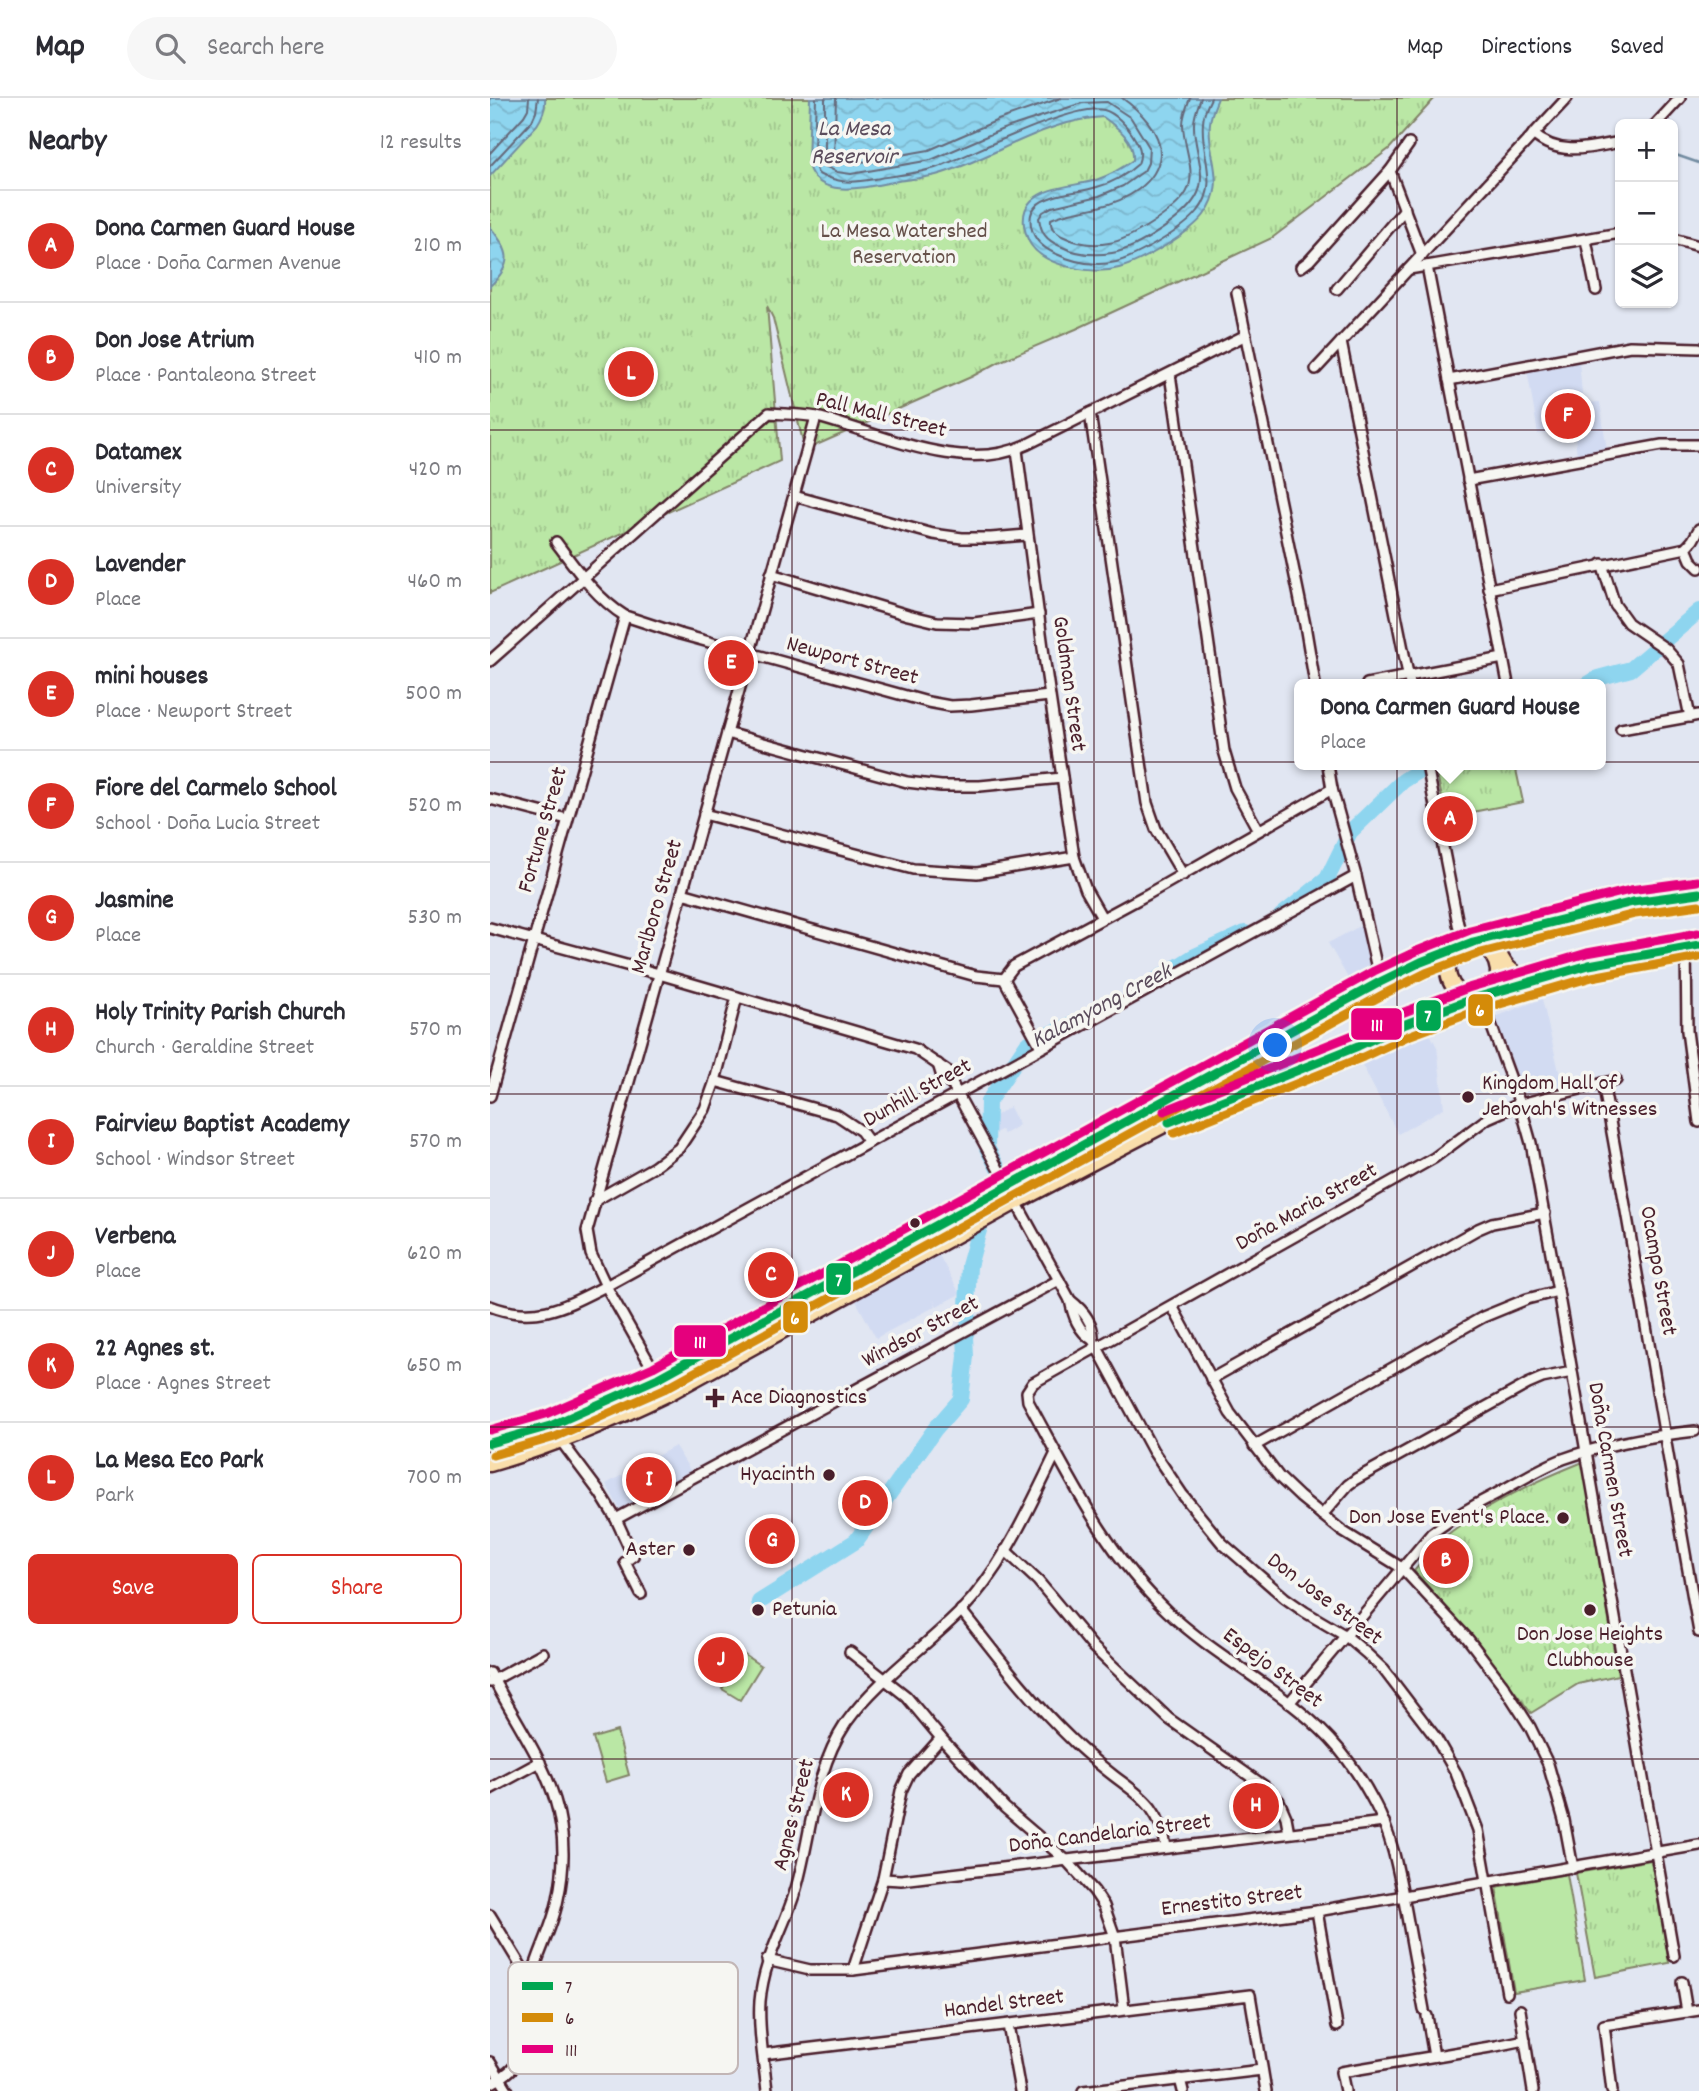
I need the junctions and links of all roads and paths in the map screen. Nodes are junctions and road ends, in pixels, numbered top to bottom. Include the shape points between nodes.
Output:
1 (1566, 98) edge
2 (1680, 98) edge
3 (1661, 119) edge
4 (1534, 134) junction
5 (1615, 143) edge
6 (1409, 144) dead end
7 (1390, 171) junction
8 (1405, 209) junction
9 (1615, 234) edge
10 (1586, 240) junction
11 (1678, 240) edge
12 (1433, 243) junction
13 (1699, 246) edge
14 (1422, 254) junction
15 (1449, 263) junction
16 (1427, 266) junction
17 (1301, 267) dead end
18 (1409, 269) junction
19 (1337, 289) dead end
20 (1596, 290) dead end
21 (1237, 293) dead end
22 (1246, 335) junction
23 (1341, 342) junction
24 (1699, 348) edge
25 (1316, 369) dead end
26 (1170, 374) junction
27 (1449, 380) junction
28 (1090, 413) junction
29 (816, 417) junction
30 (1699, 445) edge
31 (1017, 450) junction
32 (1468, 480) junction
33 (793, 496) junction
34 (1699, 529) edge
35 (1027, 535) junction
36 (556, 542) dead end
37 (1686, 548) junction
38 (1602, 564) junction
39 (1699, 568) edge
40 (771, 574) junction
41 (584, 579) junction
42 (1489, 589) junction
43 (1039, 614) junction
44 (625, 616) junction
45 (749, 653) junction
46 (1503, 658) junction
47 (490, 662) edge
48 (1314, 679) edge
49 (1410, 679) edge
50 (1418, 679) edge
51 (1507, 679) edge
52 (1049, 696) junction
53 (1694, 716) edge
54 (1622, 729) dead end
55 (727, 733) junction
56 (1329, 770) edge
57 (1428, 770) edge
58 (1062, 779) junction
59 (1332, 789) junction
60 (490, 799) edge
61 (704, 814) junction
62 (567, 819) junction
63 (1258, 830) junction
64 (1074, 857) junction
65 (1183, 875) junction
66 (1356, 876) junction
67 (681, 893) junction
68 (1699, 893) edge
69 (1102, 918) junction
70 (490, 928) edge
71 (1499, 935) junction
72 (533, 939) junction
73 (1465, 945) junction
74 (1693, 946) edge
75 (659, 974) junction
76 (1004, 979) junction
77 (1534, 979) junction
78 (1380, 982) junction
79 (1481, 996) junction
80 (737, 997) junction
81 (1041, 1047) junction
82 (1616, 1080) dead end
83 (715, 1081) junction
84 (1603, 1083) junction
85 (956, 1090) junction
86 (490, 1096) edge
87 (1520, 1104) junction
88 (1699, 1122) edge
89 (869, 1142) junction
90 (1007, 1185) junction
91 (594, 1201) junction
92 (1016, 1202) junction
93 (1545, 1213) junction
94 (1059, 1280) junction
95 (606, 1286) junction
96 (1558, 1291) junction
97 (1172, 1306) junction
98 (490, 1307) edge
99 (1095, 1343) junction
100 (1572, 1371) junction
101 (658, 1378) junction
102 (1211, 1379) junction
103 (1027, 1392) joint
104 (667, 1394) junction
105 (1695, 1431) dead end
106 (1664, 1435) junction
107 (561, 1441) junction
108 (490, 1443) edge
109 (1254, 1446) junction
110 (1586, 1451) junction
111 (1056, 1453) junction
112 (490, 1464) edge
113 (1322, 1515) junction
114 (616, 1520) junction
115 (1005, 1550) junction
116 (1402, 1568) junction
117 (641, 1594) dead end
118 (961, 1610) junction
119 (1699, 1632) edge
120 (1346, 1636) junction
121 (850, 1652) dead end
122 (542, 1653) dead end
123 (491, 1678) edge
124 (885, 1680) junction
125 (1289, 1703) junction
126 (941, 1738) junction
127 (540, 1762) junction
128 (490, 1789) edge
129 (1384, 1822) junction
130 (1289, 1833) junction
131 (1699, 1845) edge
132 (1166, 1847) junction
133 (1656, 1852) junction
134 (1067, 1861) junction
135 (1573, 1868) junction
136 (883, 1879) junction
137 (1488, 1881) junction
138 (1403, 1898) junction
139 (1317, 1911) junction
140 (490, 1915) edge
141 (1115, 1937) junction
142 (1674, 1956) dead end
143 (768, 1960) junction
144 (518, 1962) edge
145 (537, 1962) edge
146 (853, 1970) junction
147 (1682, 1982) dead end
148 (1507, 1993) dead end
149 (1124, 2009) junction
150 (1521, 2010) dead end
151 (1699, 2010) edge
152 (1687, 2012) junction
153 (1008, 2025) junction
154 (1337, 2026) dead end
155 (1525, 2039) junction
156 (763, 2054) junction
157 (1434, 2056) junction
158 (490, 2062) edge
159 (1262, 2070) junction
160 (508, 2072) edge
161 (500, 2079) junction
162 (1180, 2080) junction
163 (490, 2084) edge
164 (1101, 2090) edge
165 (508, 2091) edge
166 (767, 2091) edge
167 (1020, 2091) edge
168 (1083, 2091) edge
169 (1182, 2091) edge
170 (1266, 2091) edge
171 (1345, 2091) edge
172 (1533, 2091) edge
173 (1612, 2091) edge

1 - 4 street
2 - 3 street
4 - 5 street via 1559,149
4 - 12 street
6 - 7 street
7 - 8 street
7 - 17 street
8 - 14 street
8 - 19 street
9 - 10 street
10 - 15 street
10 - 20 street
11 - 13 street
12 - 14 street
12 - 15 street via 1435,259
14 - 18 street
15 - 16 street
16 - 18 street
16 - 27 street
18 - 23 street
21 - 22 street
22 - 26 street, Pall Mall Street
22 - 48 street
23 - 25 street
23 - 49 street
24 - 27 street via 1630,346
26 - 28 street, Pall Mall Street
26 - 63 street via 1224,751 1231,778
27 - 32 street
28 - 31 street, Pall Mall Street
28 - 65 street via 1147,803 1156,829
29 - 31 street, Pall Mall Street via 957,455
29 - 33 street, Marlboro Street
29 - 41 street, Pall Mall Street via 769,413
30 - 32 street via 1662,445
31 - 35 street, Goldman Street
32 - 42 street
33 - 35 street via 933,534 962,538
33 - 40 street, Marlboro Street
34 - 37 street
35 - 43 street, Goldman Street
36 - 41 street, Newport Street
37 - 38 street
37 - 39 street
38 - 42 street
38 - 53 street via 1615,605 1628,623 1666,649 1679,664
40 - 43 street via 937,622 974,623
40 - 45 street, Marlboro Street
41 - 44 street, Newport Street
41 - 47 street, Pall Mall Street
42 - 46 street
43 - 52 street, Goldman Street
44 - 45 street, Newport Street
44 - 62 street, Fortune Street
45 - 52 street, Newport Street via 950,706
45 - 55 street, Marlboro Street
46 - 50 street
46 - 51 street
52 - 58 street, Goldman Street
53 - 54 street
55 - 58 street via 907,782 979,786
55 - 61 street, Marlboro Street
56 - 59 street
57 - 73 street
58 - 64 street, Goldman Street
59 - 63 street
59 - 66 street
60 - 62 street
61 - 64 street via 913,869 977,873
61 - 67 street, Marlboro Street
62 - 72 street, Fortune Street
63 - 65 street
64 - 69 street, Goldman Street
65 - 69 street
66 - 78 street
66 - 81 street, Dunhill Street
67 - 75 street, Marlboro Street
67 - 76 street via 976,976
68 - 71 main road via 1633,902
69 - 76 street via 1014,966
70 - 72 street
71 - 73 main road
71 - 77 main road via 1504,964 1517,975
72 - 75 street
72 - 86 street, Fortune Street
73 - 78 main road
73 - 79 main road via 1487,949 1496,962 1498,977
73 - 79 main road via 1448,962 1448,978 1457,991
74 - 77 main road
74 - 88 street via 1687,1031
75 - 80 street
75 - 91 street, Marlboro Street
76 - 81 street
77 - 79 main road
78 - 90 main road
79 - 87 street, Doña Carmen Street
79 - 92 main road via 1181,1115
80 - 83 street
80 - 85 street via 915,1049 938,1065
81 - 85 street, Dunhill Street
82 - 84 street, Doña Maria Street
83 - 89 street via 836,1115 861,1130
83 - 91 street via 705,1109 679,1148
84 - 87 street, Doña Maria Street
84 - 106 street, Ocampo Street
85 - 89 street, Dunhill Street
85 - 90 street
87 - 93 street, Doña Carmen Street
87 - 97 street, Doña Maria Street via 1489,1118 1434,1158
89 - 95 street, Dunhill Street
90 - 101 main road
91 - 95 street, Marlboro Street via 588,1242
92 - 94 street, Don Jose Street
92 - 104 main road
93 - 96 street, Doña Carmen Street
93 - 102 street via 1478,1229
94 - 99 street, Don Jose Street via 1070,1300 1082,1309
94 - 114 street, Windsor Street
95 - 98 street, Dunhill Street via 541,1313 522,1315
95 - 101 street, Marlboro Street
96 - 100 street, Doña Carmen Street
96 - 109 street via 1483,1317
97 - 99 street, Doña Maria Street
97 - 102 street
99 - 103 street, Doña Maria Street via 1033,1383
99 - 120 street, Don Jose Street via 1153,1451 1222,1544 1285,1598
100 - 110 street, Doña Carmen Street
100 - 113 street via 1528,1384 1367,1472 1348,1485
101 - 104 street, Marlboro Street
101 - 108 main road via 550,1426
102 - 109 street
103 - 111 street, Espejo Street
104 - 107 main road
105 - 106 street
106 - 110 street
106 - 119 street, Ocampo Street
107 - 112 main road
107 - 114 street
109 - 113 street via 1279,1477
110 - 116 street via 1543,1468 1443,1525
110 - 133 street, Doña Carmen Street
111 - 115 street, Agnes Street
111 - 125 street, Espejo Street via 1106,1539 1167,1611
113 - 116 street
114 - 117 street via 633,1556 625,1562
115 - 118 street, Agnes Street
115 - 130 street via 1038,1581 1093,1647 1169,1719 1264,1786 1279,1801
116 - 120 street
116 - 135 street via 1468,1639 1530,1727 1556,1789
118 - 124 street, Agnes Street
118 - 132 street via 1022,1689 1073,1741 1150,1806
120 - 125 street
120 - 137 street, Don Jose Street via 1384,1670 1436,1738 1456,1773 1478,1830
121 - 124 street
122 - 123 street
123 - 127 street
124 - 126 street via 906,1696
124 - 143 street, Agnes Street via 845,1725 822,1770 797,1887
125 - 129 street, Espejo Street via 1346,1758
126 - 134 street via 1005,1808
126 - 136 street via 909,1774 901,1791
127 - 128 street
127 - 145 street via 558,1805 564,1861 558,1900
129 - 130 street, Doña Candelaria Street
129 - 138 street, Espejo Street
130 - 132 street, Doña Candelaria Street
131 - 133 street, Ernestito Street
132 - 134 street, Doña Candelaria Street
133 - 135 street, Ernestito Street
133 - 142 street, Doña Carmen Street
134 - 136 street, Doña Candelaria Street
134 - 141 street via 1104,1906
135 - 137 street, Ernestito Street
136 - 146 street
137 - 138 street, Ernestito Street
137 - 148 street, Don Jose Street
138 - 139 street, Ernestito Street
138 - 157 street, Espejo Street
139 - 141 street, Ernestito Street
139 - 154 street
140 - 144 street
141 - 146 street, Ernestito Street
141 - 149 street
143 - 146 street, Ernestito Street via 810,1970
143 - 156 street, Agnes Street via 760,2002
147 - 152 street
149 - 153 street, Handel Street
149 - 159 street, Handel Street via 1250,1995
150 - 155 street
151 - 152 street
152 - 173 street via 1604,2025
153 - 156 street, Handel Street
153 - 167 street
155 - 157 street
155 - 172 street
156 - 166 street, Agnes Street
157 - 171 street via 1341,2072
158 - 161 street
159 - 162 street
159 - 170 street
160 - 161 street
161 - 163 street
161 - 165 street
162 - 164 street
162 - 169 street
164 - 168 street

